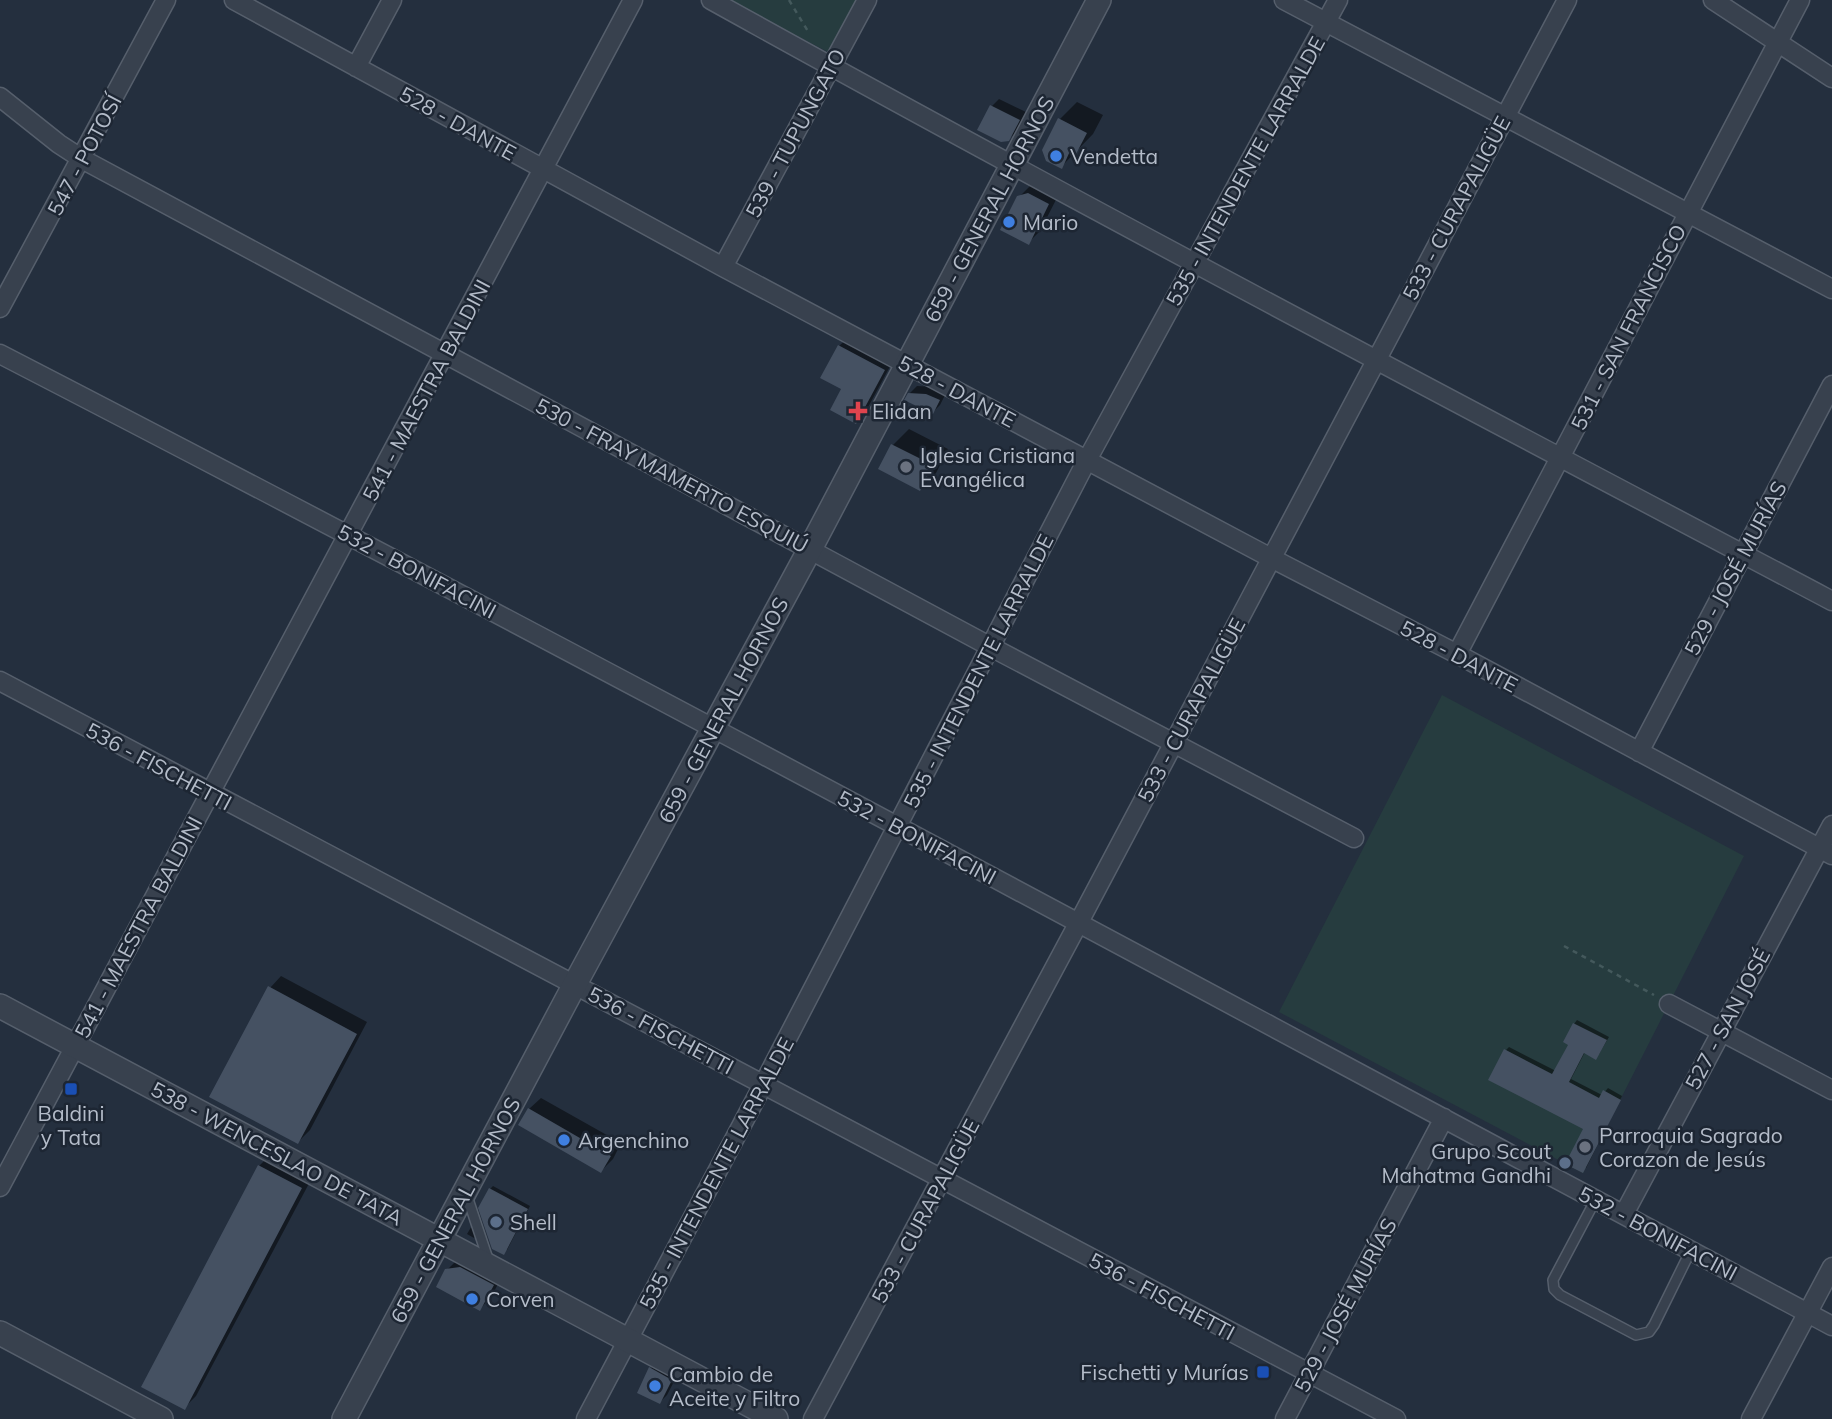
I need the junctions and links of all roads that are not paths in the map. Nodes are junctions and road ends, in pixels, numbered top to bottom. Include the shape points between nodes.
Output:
1 (166, 0) edge
2 (234, 0) edge
3 (392, 0) edge
4 (633, 0) edge
5 (711, 0) edge
6 (867, 0) edge
7 (1100, 0) edge
8 (1284, 0) edge
9 (1338, 0) edge
10 (1567, 0) edge
11 (1713, 0) edge
12 (1800, 0) edge
13 (1326, 22) junction
14 (1777, 42) junction
15 (356, 67) junction
16 (831, 68) junction
17 (1832, 78) edge
18 (0, 97) edge
19 (1505, 115) junction
20 (82, 159) junction
21 (1012, 165) junction
22 (543, 169) junction
23 (1686, 214) junction
24 (1196, 262) junction
25 (723, 267) junction
26 (1832, 289) edge
27 (0, 308) edge
28 (446, 353) junction
29 (0, 354) edge
30 (1376, 359) junction
31 (907, 364) junction
32 (1832, 385) edge
33 (1561, 457) junction
34 (1087, 460) junction
35 (350, 535) junction
36 (810, 549) junction
37 (1743, 554) junction
38 (1271, 558) junction
39 (1832, 601) edge
40 (991, 646) junction
41 (1457, 654) junction
42 (0, 681) edge
43 (713, 730) junction
44 (1175, 742) junction
45 (1639, 752) junction
46 (211, 794) junction
47 (1832, 825) edge
48 (897, 826) junction
49 (1354, 838) dead end
50 (1826, 851) edge
51 (1079, 922) junction
52 (575, 984) junction
53 (1669, 1004) road end
54 (0, 1006) edge
55 (1721, 1031) junction
56 (74, 1046) junction
57 (763, 1085) junction
58 (1832, 1090) edge
59 (1444, 1118) junction
60 (941, 1180) junction
61 (0, 1187) edge
62 (465, 1191) junction
63 (1597, 1199) junction
64 (1624, 1214) junction
65 (439, 1239) junction
66 (1691, 1251) junction
67 (491, 1266) junction
68 (1832, 1267) edge
69 (1808, 1313) junction
70 (1832, 1326) edge
71 (0, 1333) edge
72 (628, 1340) junction
73 (1309, 1373) junction
74 (161, 1419) edge
75 (344, 1419) edge
76 (586, 1419) edge
77 (776, 1419) edge
78 (813, 1419) edge
79 (1285, 1419) edge
80 (1396, 1419) edge
81 (1751, 1419) edge

1 - 20 street, 547 - POTOSÍ
2 - 15 street, 528 - DANTE
3 - 15 street
4 - 22 street, 541 - MAESTRA BALDINI
5 - 16 street
6 - 16 street, 539 - TUPUNGATO
7 - 21 street, 659 - GENERAL HORNOS
8 - 13 street
9 - 13 street, 535 - INTENDENTE LARRALDE
10 - 19 street, 533 - CURAPALIGÜE
11 - 14 street
12 - 14 street, 531 - SAN FRANCISCO
13 - 19 street
13 - 24 street, 535 - INTENDENTE LARRALDE
14 - 17 street
14 - 23 street, 531 - SAN FRANCISCO
15 - 22 street, 528 - DANTE
16 - 21 street
16 - 25 street, 539 - TUPUNGATO
18 - 20 street, 530 - FRAY MAMERTO ESQUIÚ
19 - 23 street
19 - 30 street, 533 - CURAPALIGÜE
20 - 27 street, 547 - POTOSÍ
20 - 28 street, 530 - FRAY MAMERTO ESQUIÚ
21 - 24 street
21 - 31 street, 659 - GENERAL HORNOS
22 - 25 street, 528 - DANTE
22 - 28 street, 541 - MAESTRA BALDINI
23 - 26 street
23 - 33 street, 531 - SAN FRANCISCO
24 - 30 street
24 - 34 street, 535 - INTENDENTE LARRALDE
25 - 31 street, 528 - DANTE
28 - 35 street, 541 - MAESTRA BALDINI
28 - 36 street, 530 - FRAY MAMERTO ESQUIÚ
29 - 35 street, 532 - BONIFACINI
30 - 33 street
30 - 38 street, 533 - CURAPALIGÜE
31 - 34 street, 528 - DANTE
31 - 36 street, 659 - GENERAL HORNOS
32 - 37 street, 529 - JOSÉ MURÍAS
33 - 37 street
33 - 41 street, 531 - SAN FRANCISCO
34 - 38 street, 528 - DANTE
34 - 40 street, 535 - INTENDENTE LARRALDE
35 - 43 street, 532 - BONIFACINI
35 - 46 street, 541 - MAESTRA BALDINI
36 - 40 street, 530 - FRAY MAMERTO ESQUIÚ
36 - 43 street, 659 - GENERAL HORNOS
37 - 39 street
37 - 45 street, 529 - JOSÉ MURÍAS
38 - 41 street, 528 - DANTE
38 - 44 street, 533 - CURAPALIGÜE
40 - 44 street, 530 - FRAY MAMERTO ESQUIÚ
40 - 48 street, 535 - INTENDENTE LARRALDE
41 - 45 street, 528 - DANTE
42 - 46 street, 536 - FISCHETTI
43 - 48 street, 532 - BONIFACINI
43 - 52 street, 659 - GENERAL HORNOS
44 - 49 street, 530 - FRAY MAMERTO ESQUIÚ
44 - 51 street, 533 - CURAPALIGÜE
45 - 50 street, 528 - DANTE
46 - 52 street, 536 - FISCHETTI
46 - 56 street, 541 - MAESTRA BALDINI
47 - 50 street, 527 - SAN JOSÉ
48 - 51 street, 532 - BONIFACINI
48 - 57 street, 535 - INTENDENTE LARRALDE
50 - 55 street, 527 - SAN JOSÉ
51 - 59 street, 532 - BONIFACINI
51 - 60 street, 533 - CURAPALIGÜE
52 - 57 street, 536 - FISCHETTI
52 - 62 street, 659 - GENERAL HORNOS
53 - 55 street
54 - 56 street, 538 - WENCESLAO DE TATA
55 - 58 street
55 - 64 street, 527 - SAN JOSÉ
56 - 61 street, 541 - MAESTRA BALDINI
56 - 65 street, 538 - WENCESLAO DE TATA
57 - 60 street, 536 - FISCHETTI
57 - 72 street, 535 - INTENDENTE LARRALDE
59 - 63 street, 532 - BONIFACINI
59 - 73 street, 529 - JOSÉ MURÍAS
60 - 73 street, 536 - FISCHETTI
60 - 78 street, 533 - CURAPALIGÜE
62 - 65 street, 659 - GENERAL HORNOS
62 - 67 lane
63 - 64 street, 532 - BONIFACINI
63 - 66 lane via 1553,1280 1560,1295 1642,1335 1654,1325
64 - 66 street, 532 - BONIFACINI
65 - 67 street, 538 - WENCESLAO DE TATA
65 - 75 street, 659 - GENERAL HORNOS
66 - 69 street, 532 - BONIFACINI
67 - 72 street, 538 - WENCESLAO DE TATA
68 - 69 street
69 - 70 street, 532 - BONIFACINI
69 - 81 street
71 - 74 street
72 - 76 street, 535 - INTENDENTE LARRALDE
72 - 77 street, 538 - WENCESLAO DE TATA
73 - 79 street, 529 - JOSÉ MURÍAS
73 - 80 street, 536 - FISCHETTI

